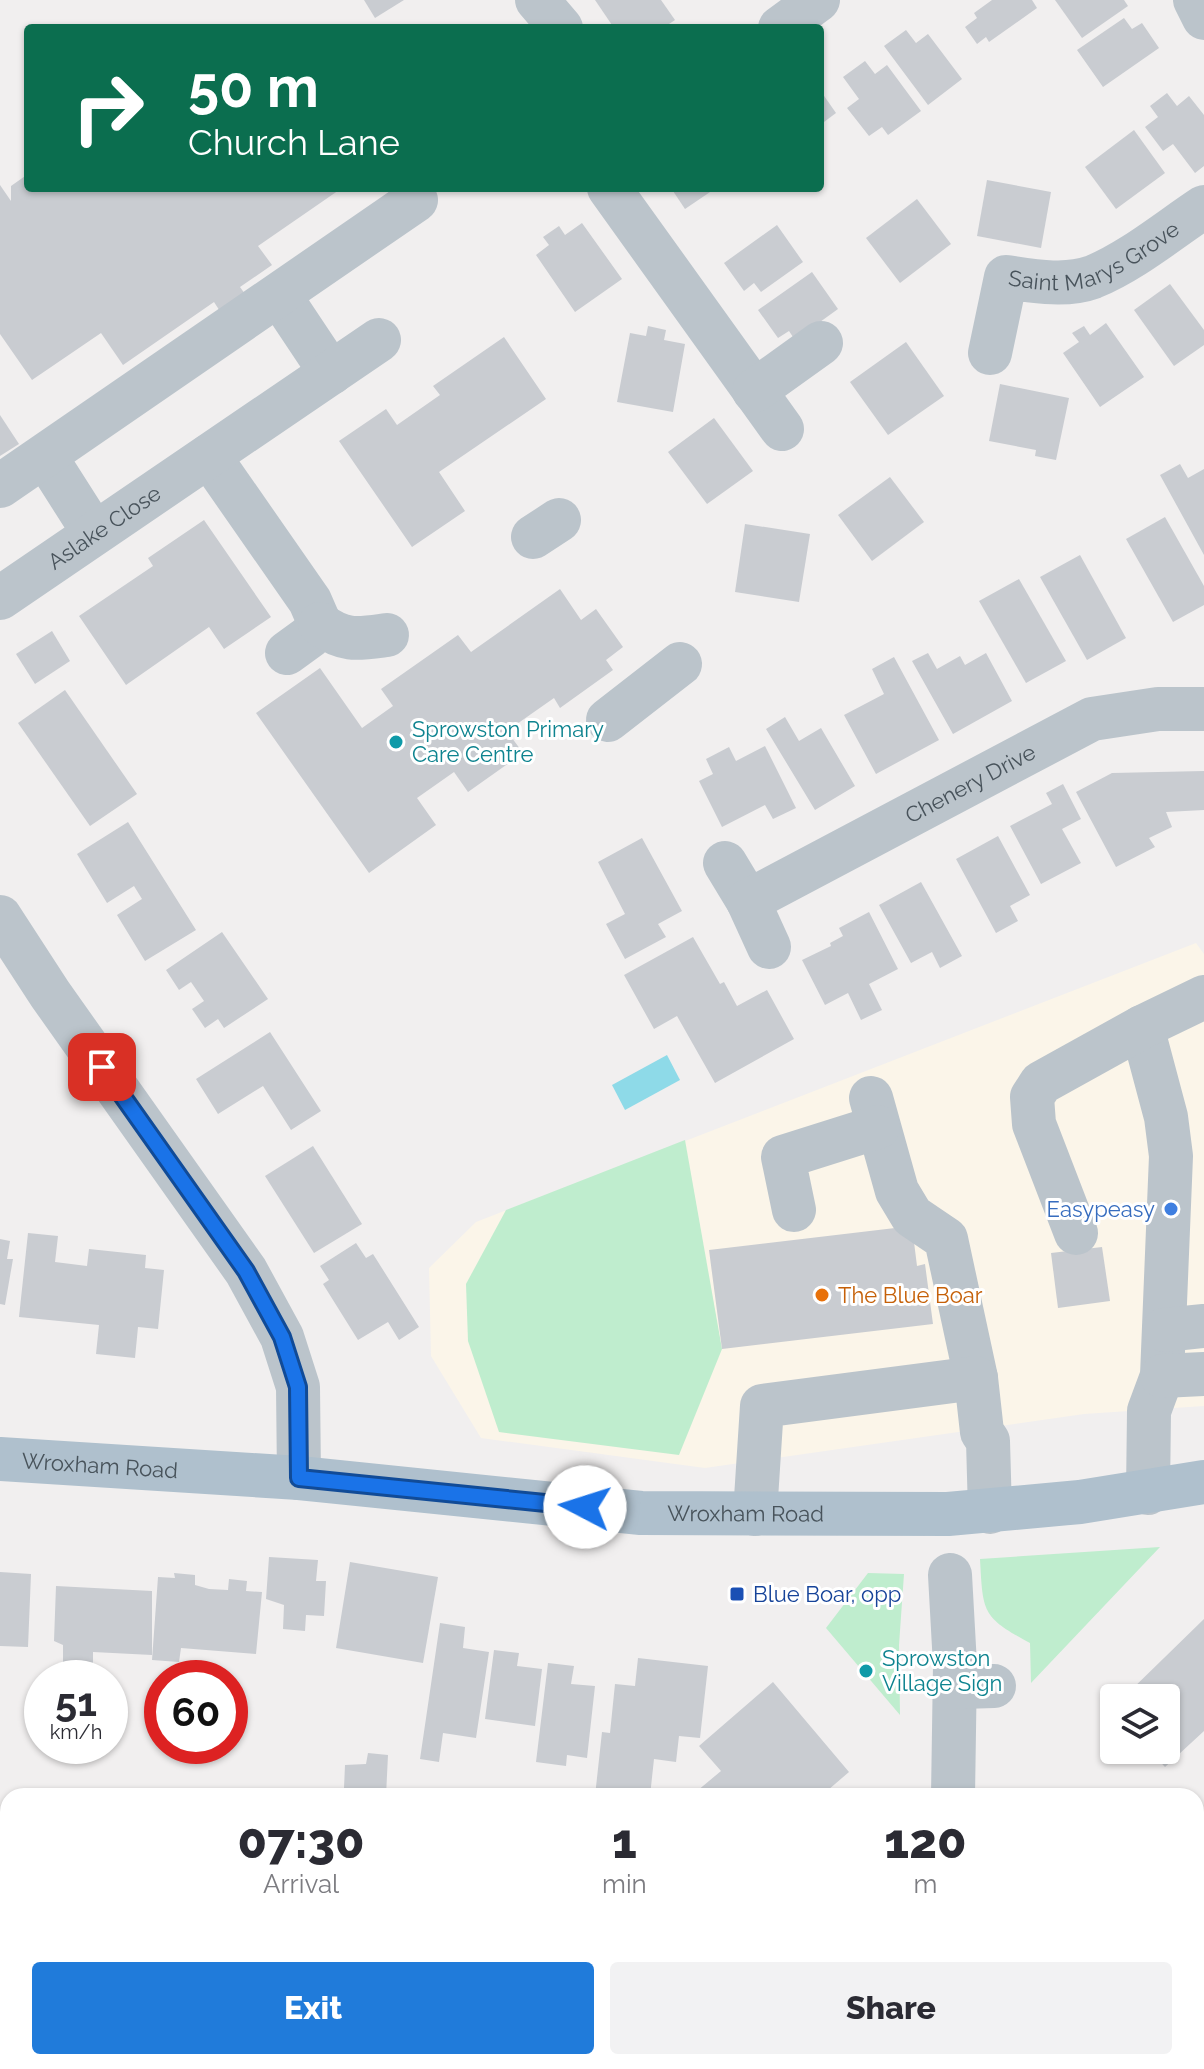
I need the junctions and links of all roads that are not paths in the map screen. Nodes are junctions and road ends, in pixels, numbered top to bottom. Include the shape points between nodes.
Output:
1 (537, 0) edge
2 (818, 0) edge
3 (1195, 0) edge
4 (1204, 18) edge
5 (558, 24) edge
6 (785, 24) edge
7 (612, 192) edge
8 (416, 200) dead end
9 (1204, 207) edge
10 (279, 295) junction
11 (379, 340) dead end
12 (821, 343) dead end
13 (990, 353) dead end
14 (331, 373) junction
15 (754, 391) junction
16 (782, 429) dead end
17 (45, 456) junction
18 (209, 456) junction
19 (0, 486) edge
20 (94, 533) junction
21 (0, 598) edge
22 (287, 653) dead end
23 (680, 664) dead end
24 (1204, 709) edge
25 (608, 720) dead end
26 (725, 863) dead end
27 (748, 901) junction
28 (0, 917) edge
29 (769, 947) dead end
30 (1204, 997) edge
31 (1142, 1027) junction
32 (794, 1210) dead end
33 (1076, 1233) dead end
34 (1184, 1328) edge
35 (1183, 1375) edge
36 (976, 1378) junction
37 (0, 1459) edge
38 (299, 1478) junction
39 (1204, 1482) edge
40 (1148, 1493) junction
41 (990, 1512) junction
42 (755, 1514) junction
43 (950, 1575) dead end
44 (955, 1665) junction
45 (994, 1686) dead end
46 (953, 1788) edge

1 - 5 street
2 - 6 street
3 - 4 street
7 - 15 street
8 - 10 street
9 - 13 street, Saint Marys Grove via 1091,278 1043,283 1006,277
10 - 14 street
10 - 17 street
11 - 14 street, Aslake Close
12 - 15 street
14 - 18 street, Aslake Close
15 - 16 street
17 - 19 street
17 - 20 street
18 - 20 street, Aslake Close
18 - 22 street via 310,601 354,633 309,637
20 - 21 street, Aslake Close
23 - 25 street
24 - 27 street, Chenery Drive via 1158,709 1092,719
26 - 27 street
27 - 29 street
28 - 38 street via 246,1271 282,1337 298,1387
30 - 31 street
31 - 33 street via 1041,1083 1032,1097 1034,1124
31 - 34 street via 1166,1117
32 - 36 street via 778,1142 875,1112 897,1191 912,1216 946,1239
34 - 35 street
35 - 40 street via 1149,1411
36 - 41 street via 982,1432 988,1441
36 - 42 street via 762,1406
37 - 38 main road, Wroxham Road
38 - 42 main road, Wroxham Road via 641,1513
39 - 40 main road, Wroxham Road
40 - 41 main road, Wroxham Road
41 - 42 main road, Wroxham Road
43 - 44 street
44 - 45 street via 962,1687
44 - 46 street

